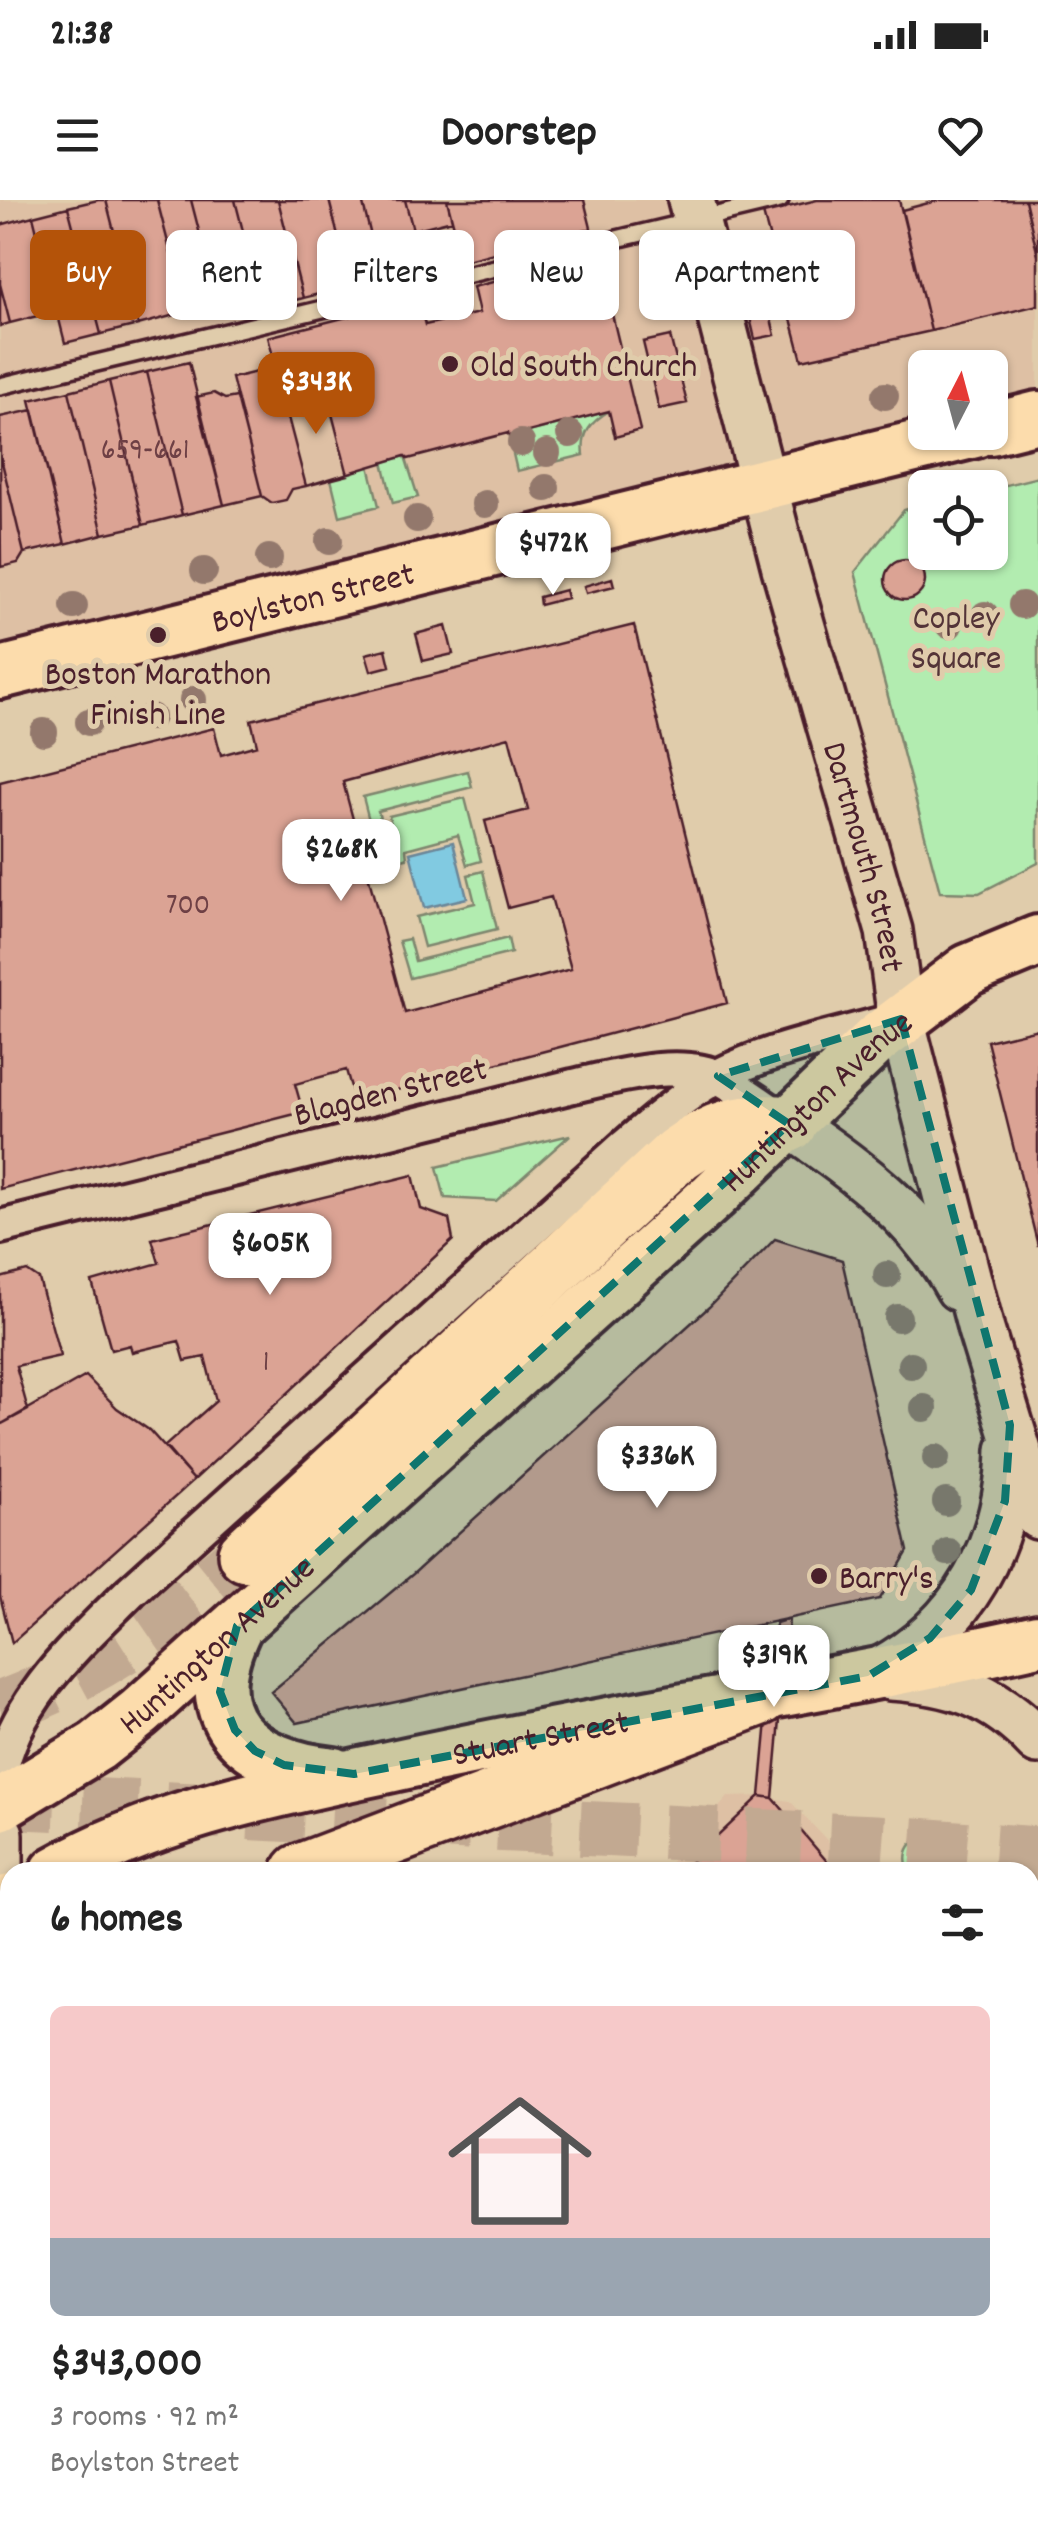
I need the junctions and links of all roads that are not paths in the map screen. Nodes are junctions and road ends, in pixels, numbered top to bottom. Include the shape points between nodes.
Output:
1 (780, 200) edge
2 (693, 210) edge
3 (0, 386) edge
4 (1038, 417) edge
5 (1008, 424) edge
6 (908, 449) edge
7 (764, 486) junction
8 (0, 673) edge
9 (1038, 941) edge
10 (901, 1018) junction
11 (718, 1076) junction
12 (789, 1124) junction
13 (0, 1227) edge
14 (981, 1330) junction
15 (1010, 1426) junction
16 (1038, 1516) edge
17 (246, 1554) tunnel mouth
18 (237, 1626) junction
19 (1038, 1640) edge
20 (868, 1676) junction
21 (760, 1697) junction
22 (1038, 1741) edge
23 (354, 1774) junction
24 (0, 1776) edge
25 (0, 1805) edge
26 (0, 1834) edge
27 (76, 1862) edge
28 (326, 1862) edge
29 (0, 1905) edge

1 - 2 lane
2 - 3 lane
2 - 7 main road, Dartmouth Street
4 - 5 main road
6 - 7 main road, Boylston Street
7 - 8 main road, Boylston Street
7 - 10 main road, Dartmouth Street via 890,931
9 - 10 main road via 968,970
10 - 11 street, Huntington Avenue
10 - 12 main road, Huntington Avenue
10 - 14 main road, Dartmouth Street
11 - 12 street, Blagden Street
11 - 13 street, Blagden Street via 659,1070 610,1078
11 - 24 street, Huntington Avenue via 625,1146 155,1568 34,1699 8,1742
12 - 14 main road via 898,1208 943,1262
12 - 17 highway via 720,1128 678,1154
12 - 18 main road, Huntington Avenue
14 - 15 main road, Dartmouth Street
15 - 16 main road, Dartmouth Street
15 - 20 main road via 1005,1502 971,1590 930,1638
18 - 23 main road via 220,1678 235,1730 255,1751 284,1764
18 - 25 main road, Huntington Avenue via 114,1734
19 - 20 main road, Stuart Street
20 - 21 main road, Stuart Street
20 - 22 main road via 962,1688 1016,1717
21 - 23 main road, Stuart Street
21 - 28 highway
23 - 27 main road, Stuart Street via 136,1832
26 - 29 main road

